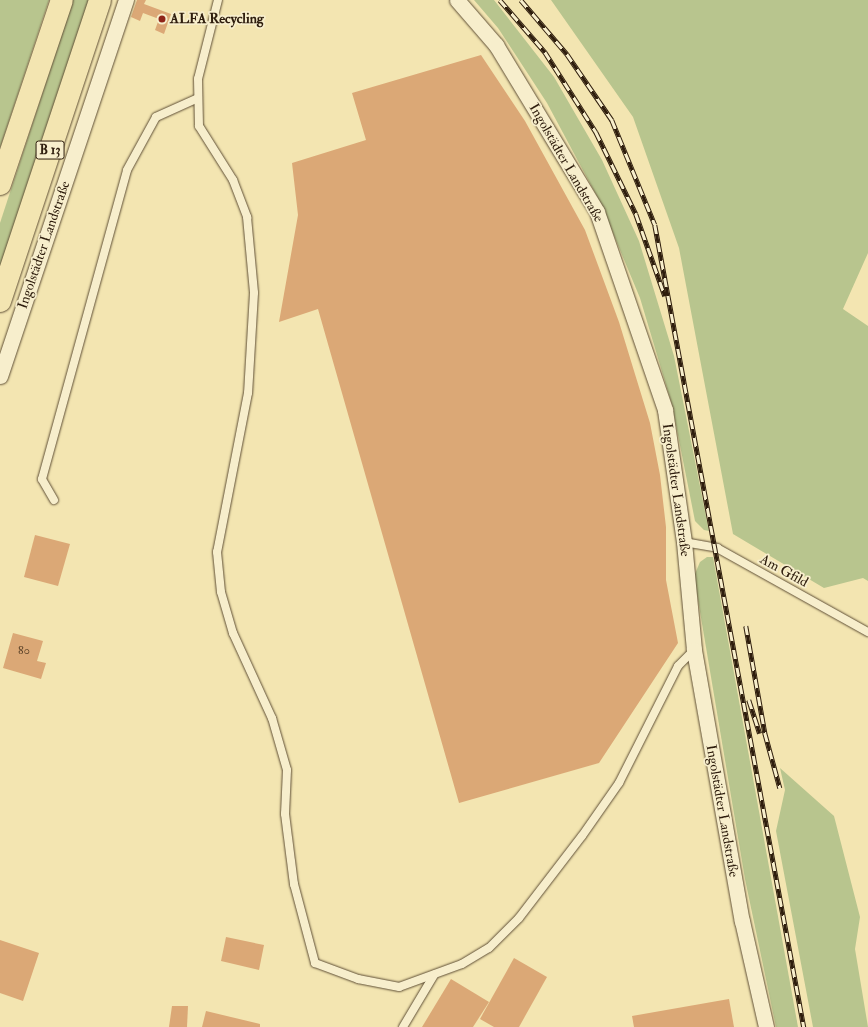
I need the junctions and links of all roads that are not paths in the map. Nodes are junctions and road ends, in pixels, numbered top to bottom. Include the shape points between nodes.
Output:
1 (62, 0) edge
2 (100, 0) edge
3 (126, 0) edge
4 (218, 0) edge
5 (457, 0) edge
6 (198, 98) junction
7 (0, 184) edge
8 (0, 301) edge
9 (0, 376) edge
10 (54, 500) dead end
11 (684, 542) junction
12 (868, 632) edge
13 (694, 650) junction
14 (434, 975) junction
15 (403, 1027) edge
16 (766, 1027) edge

1 - 7 main road, B 13
2 - 8 main road, Ingolstädter Landstraße / B 13
3 - 9 street, Ingolstädter Landstraße
4 - 6 lane via 198,79
5 - 11 street, Ingolstädter Landstraße via 496,45 597,212 665,410
6 - 10 lane via 156,118 127,170 42,479
6 - 14 lane via 199,126 233,180 247,217 254,292 248,393 217,552 221,592 233,632 272,718 287,770 285,814 294,884 315,963 358,979 399,987
11 - 12 lane, Am Gfild via 717,548
11 - 13 street, Ingolstädter Landstraße
13 - 14 lane via 678,666 619,783 519,918 489,948 462,964
13 - 16 street, Ingolstädter Landstraße via 742,921
14 - 15 lane

